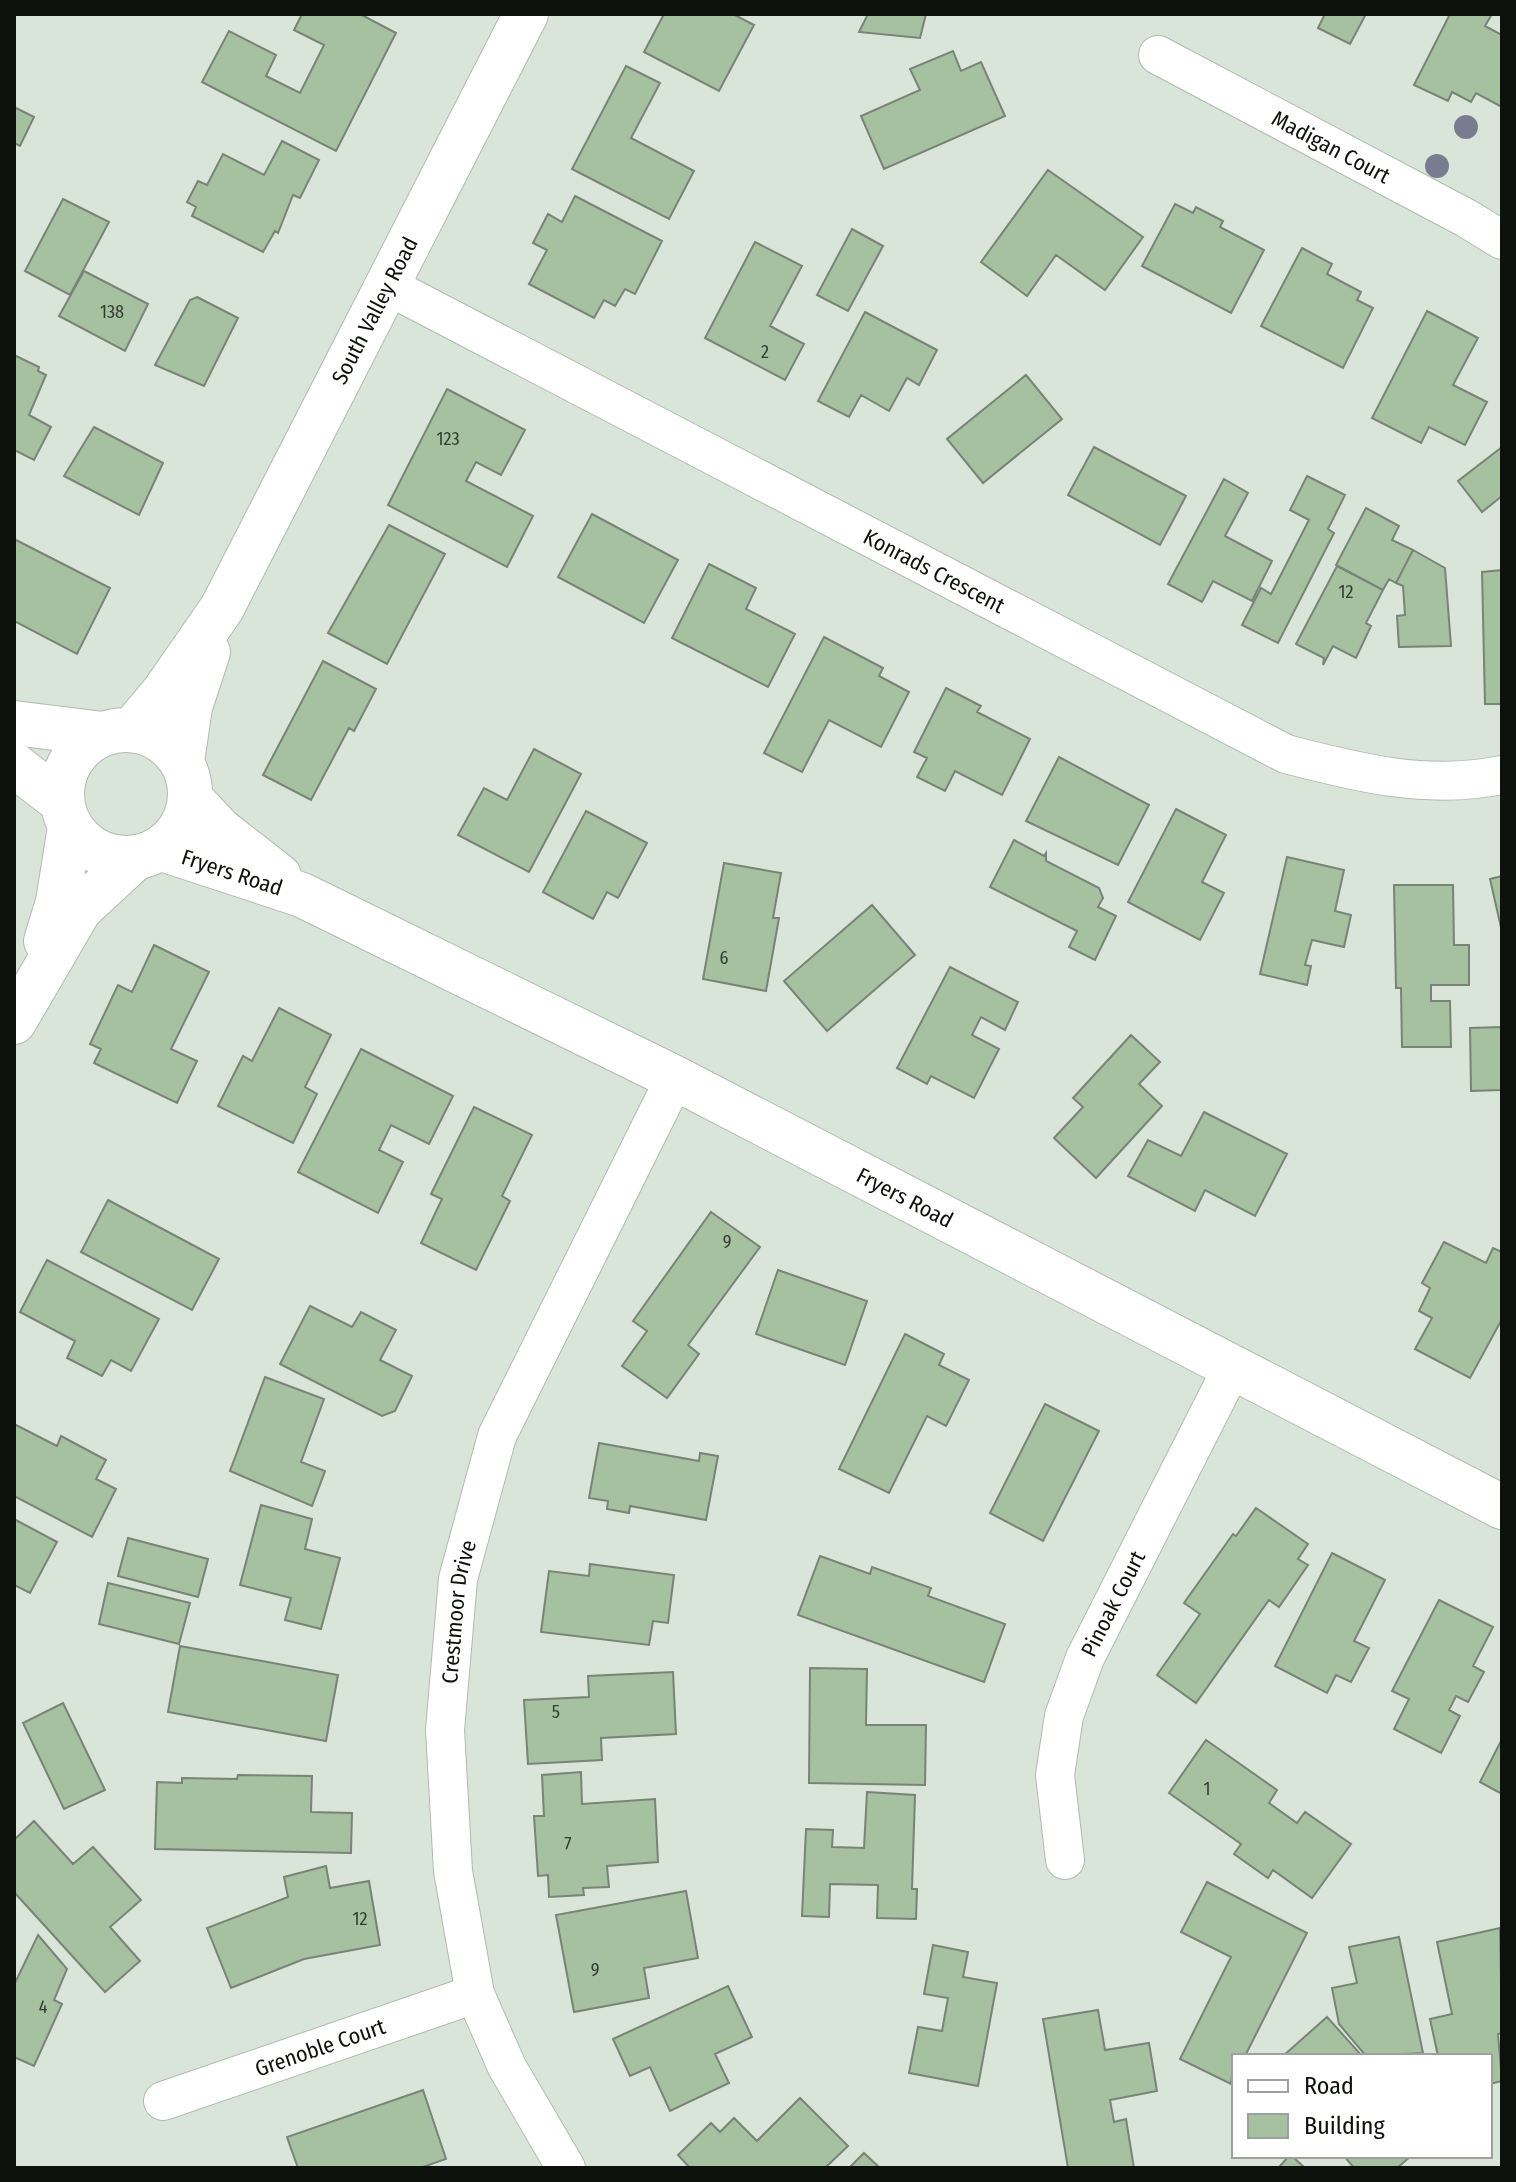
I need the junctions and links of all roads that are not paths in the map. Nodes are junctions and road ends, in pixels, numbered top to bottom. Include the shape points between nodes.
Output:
1 (526, 14) edge
2 (1158, 55) dead end
3 (1502, 240) edge
4 (388, 286) junction
5 (222, 608) junction
6 (14, 723) edge
7 (117, 732) junction
8 (14, 765) edge
9 (1502, 775) edge
10 (187, 780) junction
11 (66, 814) junction
12 (148, 854) junction
13 (302, 895) junction
14 (22, 1005) edge
15 (675, 1078) junction
16 (1233, 1366) junction
17 (1502, 1507) edge
18 (1065, 1860) dead end
19 (475, 1994) junction
20 (163, 2101) dead end
21 (566, 2168) edge

1 - 4 street, South Valley Road
2 - 3 street, Madigan Court
4 - 5 street, South Valley Road
4 - 9 street, Konrads Crescent via 1286,754 1374,777 1462,783
5 - 7 street, South Valley Road
5 - 10 street, South Valley Road via 190,707
6 - 7 street
7 - 10 street via 151,735 169,746
7 - 11 street via 84,745 71,761 63,781
8 - 11 street
10 - 12 street via 182,827
10 - 13 street, Fryers Road via 220,830
11 - 12 street via 97,852
11 - 14 street via 58,902
12 - 13 street, Fryers Road
12 - 14 street via 80,909
13 - 15 street, Fryers Road
15 - 16 street, Fryers Road
15 - 19 street, Crestmoor Drive via 497,1436 458,1579 445,1730 453,1871
16 - 17 street, Fryers Road
16 - 18 street, Pinoak Court via 1085,1658 1064,1716 1055,1775
19 - 20 street, Grenoble Court
19 - 21 street, Crestmoor Drive via 507,2067

